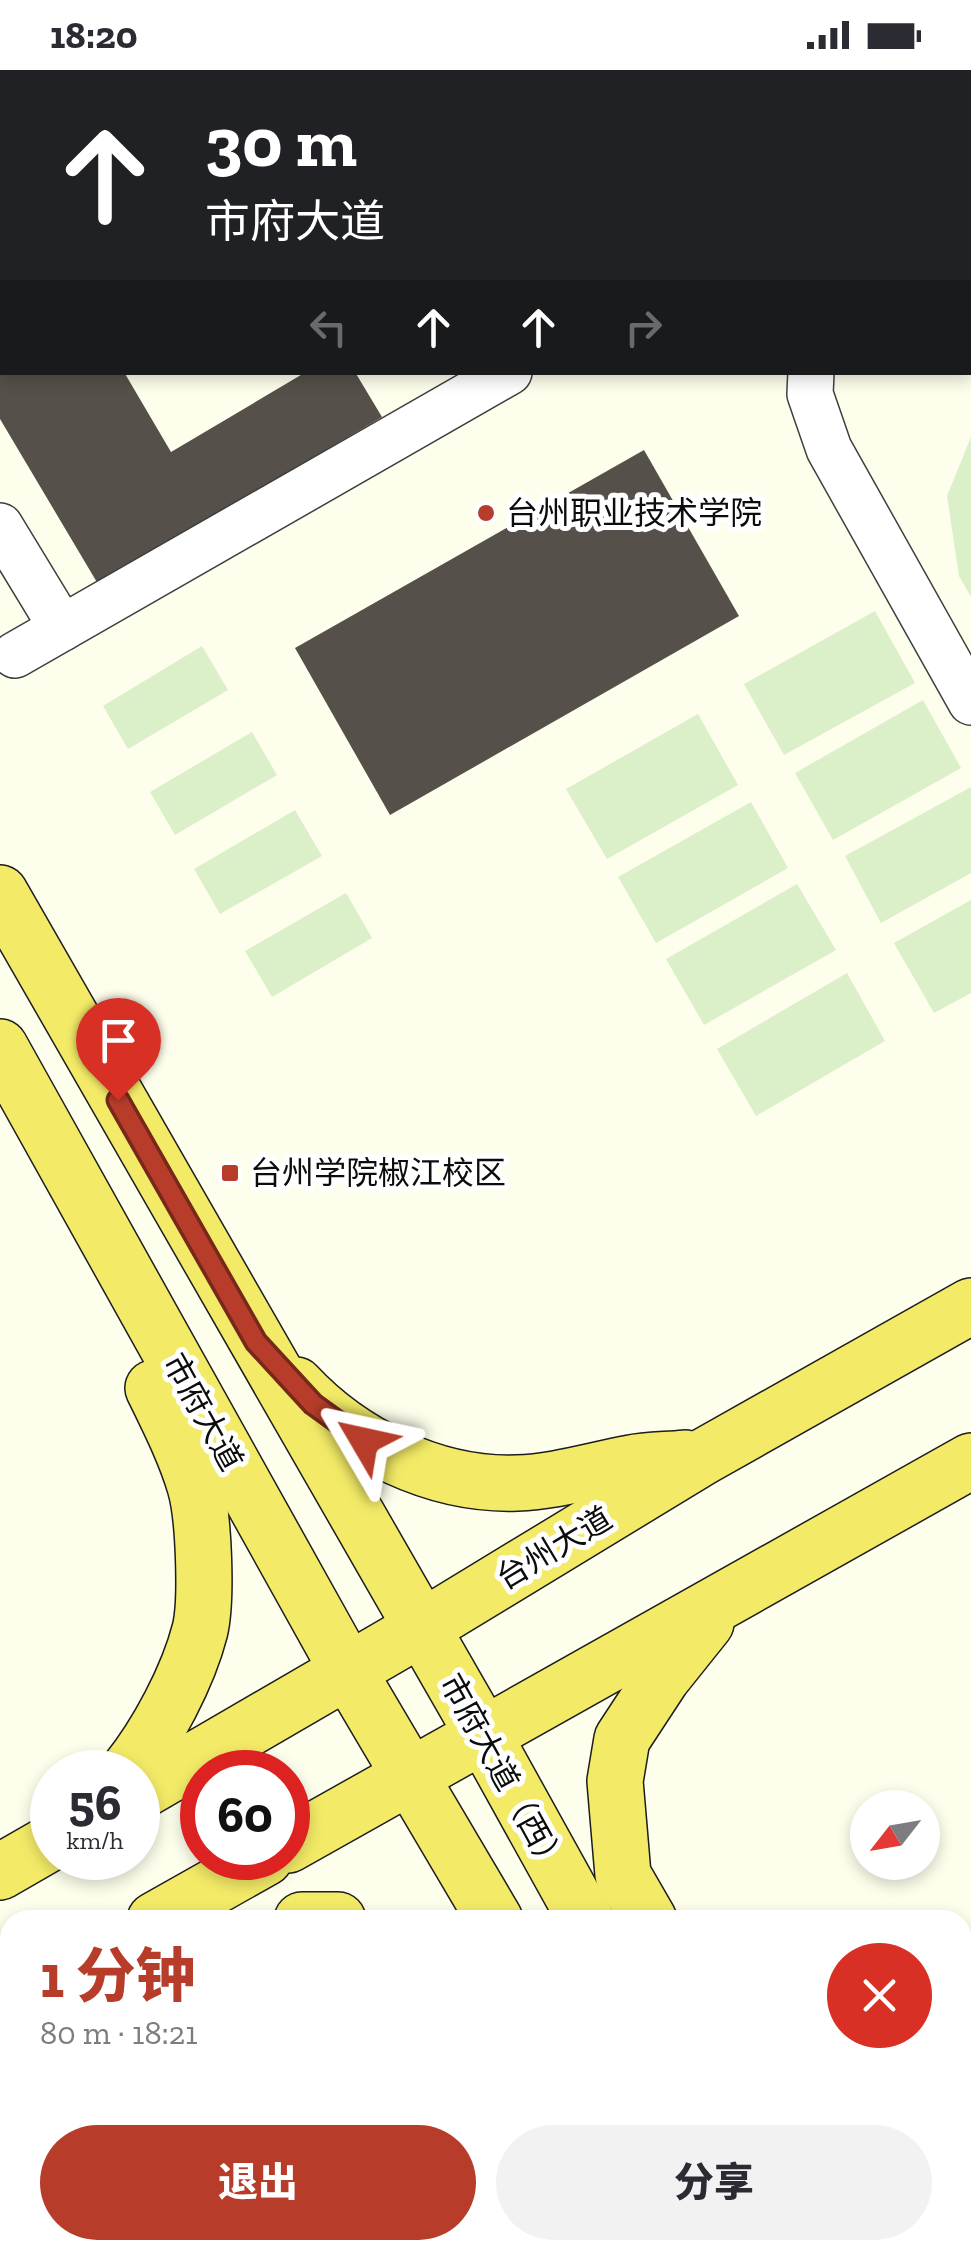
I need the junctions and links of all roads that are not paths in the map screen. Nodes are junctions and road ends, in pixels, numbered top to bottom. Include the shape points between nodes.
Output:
1 (497, 375) edge
2 (811, 375) edge
3 (445, 388) edge
4 (0, 526) edge
5 (62, 628) junction
6 (15, 655) dead end
7 (971, 702) edge
8 (0, 893) edge
9 (5, 1057) edge
10 (971, 1306) edge
11 (256, 1342) junction
12 (703, 1457) junction
13 (971, 1461) edge
14 (725, 1600) junction
15 (420, 1629) junction
16 (348, 1671) junction
17 (484, 1736) junction
18 (144, 1750) edge
19 (410, 1774) junction
20 (160, 1780) edge
21 (310, 1831) edge
22 (30, 1855) edge
23 (0, 1872) edge
24 (226, 1880) edge
25 (173, 1910) edge
26 (489, 1910) edge
27 (580, 1910) edge
28 (643, 1910) edge

1 - 3 lane
2 - 7 lane via 810,394 829,449
3 - 5 lane
4 - 5 lane
5 - 6 lane
8 - 11 main road
9 - 16 main road, 市府大道
9 - 18 main road via 36,1154 196,1488 200,1629
10 - 12 main road, 台州大道
11 - 12 main road via 313,1404 364,1441 424,1469 480,1483 520,1483
11 - 15 main road
12 - 15 main road, 台州大道
13 - 14 main road
14 - 17 main road
14 - 28 main road via 622,1738 615,1781 624,1875
15 - 16 main road, 台州大道
15 - 17 main road, 市府大道（西）
16 - 19 main road, 市府大道
16 - 20 main road, 台州大道
17 - 19 main road
17 - 27 main road, 市府大道（西）
19 - 21 main road
19 - 26 main road
22 - 23 main road
24 - 25 main road

